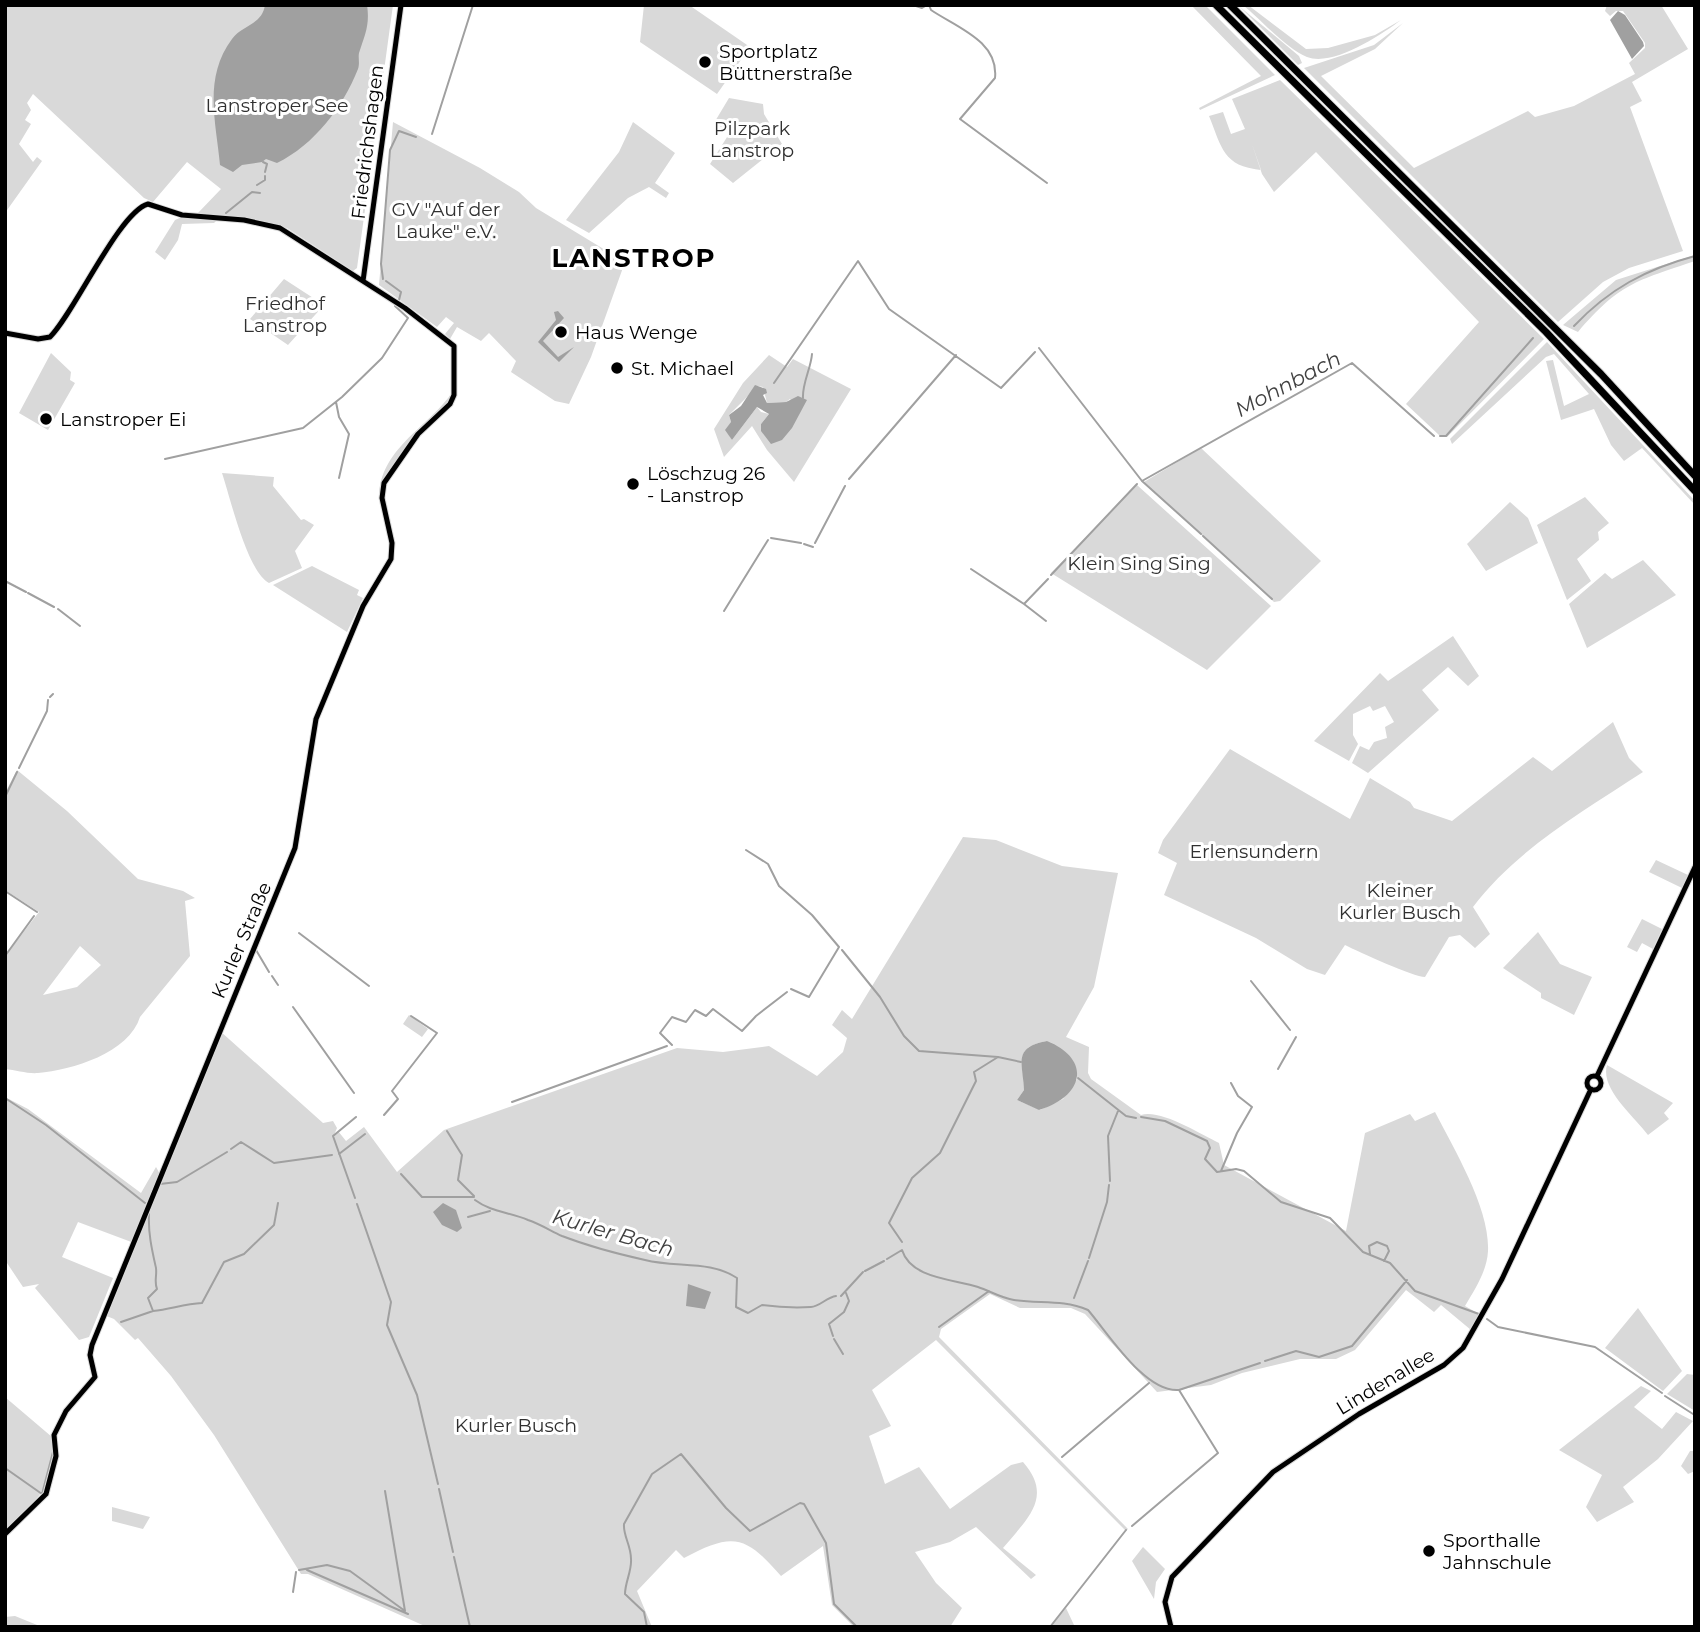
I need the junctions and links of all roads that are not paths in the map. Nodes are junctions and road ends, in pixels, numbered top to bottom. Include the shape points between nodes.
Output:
1 (401, 5) edge
2 (1216, 5) edge
3 (1230, 5) edge
4 (363, 281) junction
5 (5, 333) edge
6 (1695, 477) edge
7 (1695, 491) edge
8 (1695, 867) edge
9 (1597, 1076) junction
10 (1591, 1089) junction
11 (5, 1534) edge
12 (1171, 1627) edge

1 - 4 main road, Friedrichshagen
2 - 7 highway via 1546,332
3 - 6 highway via 1601,374
4 - 5 main road via 276,227 182,215 145,204 120,231 56,330 44,339
4 - 11 main road, Kurler Straße via 454,346 454,395 418,434 384,483 391,559 363,606 316,719 295,848 92,1345 95,1377 66,1411 54,1435 57,1449 46,1494
8 - 9 main road
9 - 10 main road via 1587,1081
9 - 10 main road via 1601,1086
10 - 12 main road, Lindenallee via 1502,1279 1463,1348 1444,1365 1282,1464 1172,1577 1165,1602

